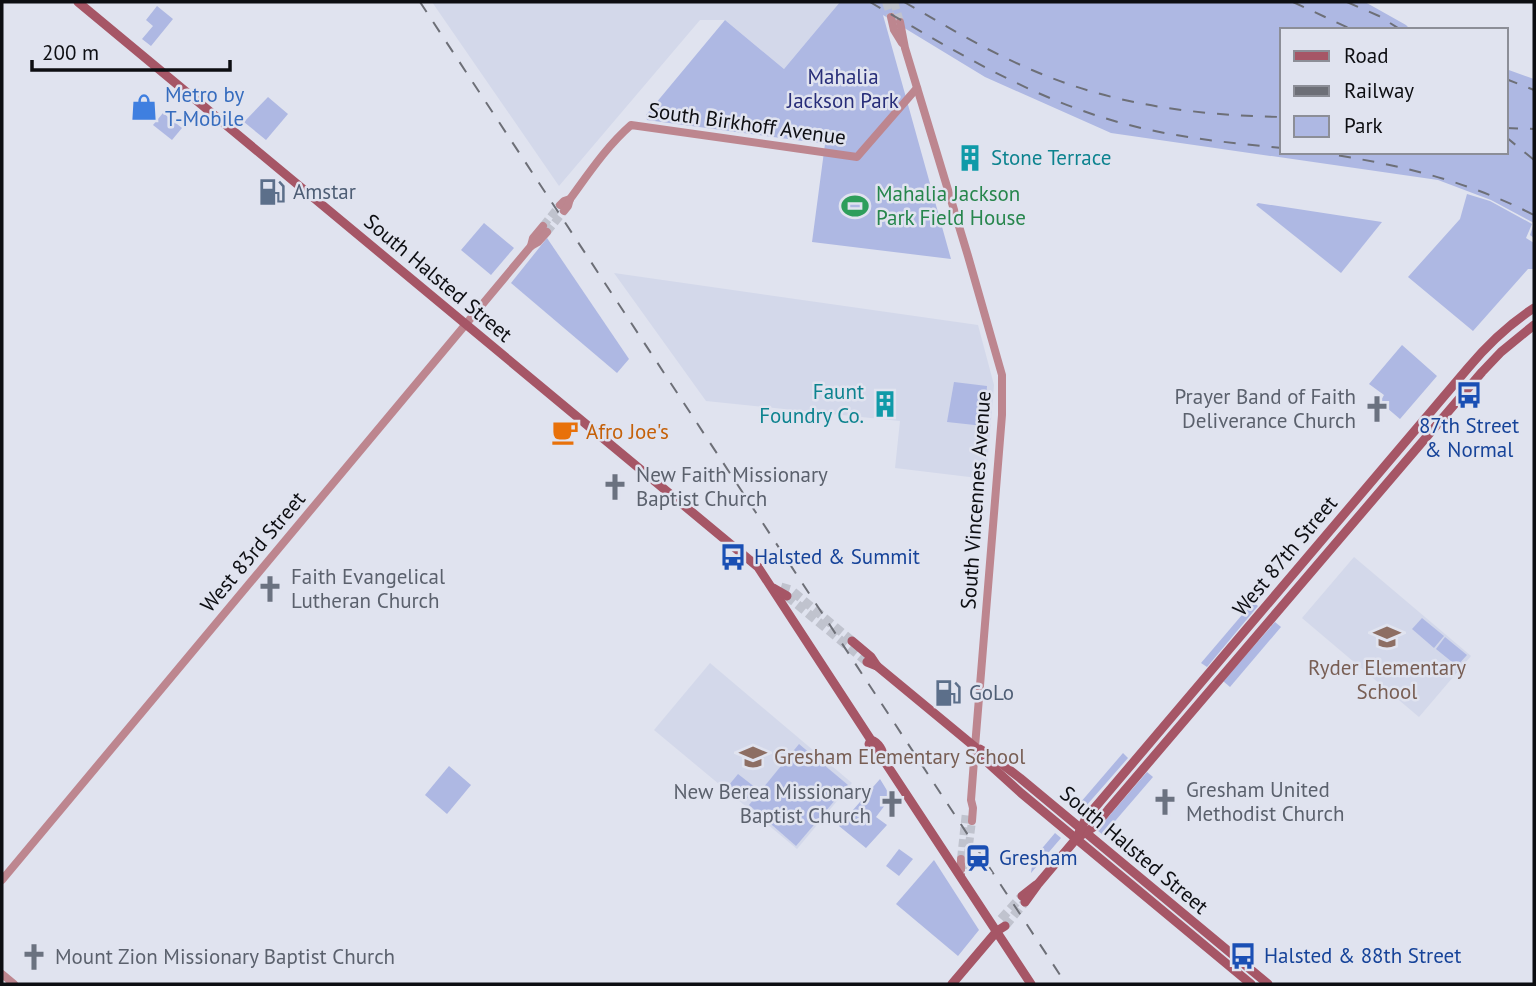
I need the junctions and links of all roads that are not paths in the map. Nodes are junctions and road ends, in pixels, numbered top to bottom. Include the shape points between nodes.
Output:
1 (79, 2) edge
2 (891, 17) tunnel mouth
3 (900, 22) tunnel mouth
4 (905, 48) junction
5 (917, 88) junction
6 (562, 208) tunnel mouth
7 (545, 229) tunnel mouth
8 (1534, 308) edge
9 (466, 324) junction
10 (1534, 326) edge
11 (769, 586) junction
12 (781, 587) tunnel mouth
13 (788, 596) tunnel mouth
14 (852, 640) tunnel mouth
15 (867, 662) tunnel mouth
16 (877, 666) junction
17 (975, 747) junction
18 (971, 800) junction
19 (966, 812) tunnel mouth
20 (972, 821) tunnel mouth
21 (1083, 831) junction
22 (1076, 838) junction
23 (961, 859) tunnel mouth
24 (964, 873) junction
25 (2, 880) edge
26 (1023, 899) tunnel mouth
27 (1001, 926) junction
28 (2, 974) edge
29 (13, 984) edge
30 (952, 984) edge
31 (1031, 984) edge
32 (1251, 984) edge
33 (1268, 984) edge

1 - 9 main road, South Halsted Street
2 - 4 street, South Vincennes Avenue
3 - 4 street, South Vincennes Avenue
4 - 5 street, South Vincennes Avenue
5 - 6 street, South Birkhoff Avenue via 857,157 631,125
5 - 17 street, South Vincennes Avenue via 1002,375
7 - 9 street, West 83rd Street
8 - 21 main road, West 87th Street via 1491,341 1471,364 1086,818
9 - 11 main road, South Halsted Street via 758,567
9 - 25 street, West 83rd Street
10 - 21 main road, West 87th Street via 1482,372 1095,826
11 - 12 main road
11 - 13 main road, South Halsted Street
11 - 24 main road
14 - 16 main road, South Halsted Street
15 - 16 main road, South Halsted Street
16 - 17 main road, South Halsted Street
17 - 18 street, South Vincennes Avenue
17 - 21 main road, South Halsted Street
17 - 22 main road, South Halsted Street via 996,771
18 - 19 street, South Vincennes Avenue
18 - 20 street, South Vincennes Avenue
21 - 22 main road, West 87th Street
21 - 33 main road, South Halsted Street
22 - 26 main road, West 87th Street
22 - 32 main road, South Halsted Street
23 - 24 street
24 - 27 main road
27 - 30 main road
27 - 31 main road
28 - 29 street

